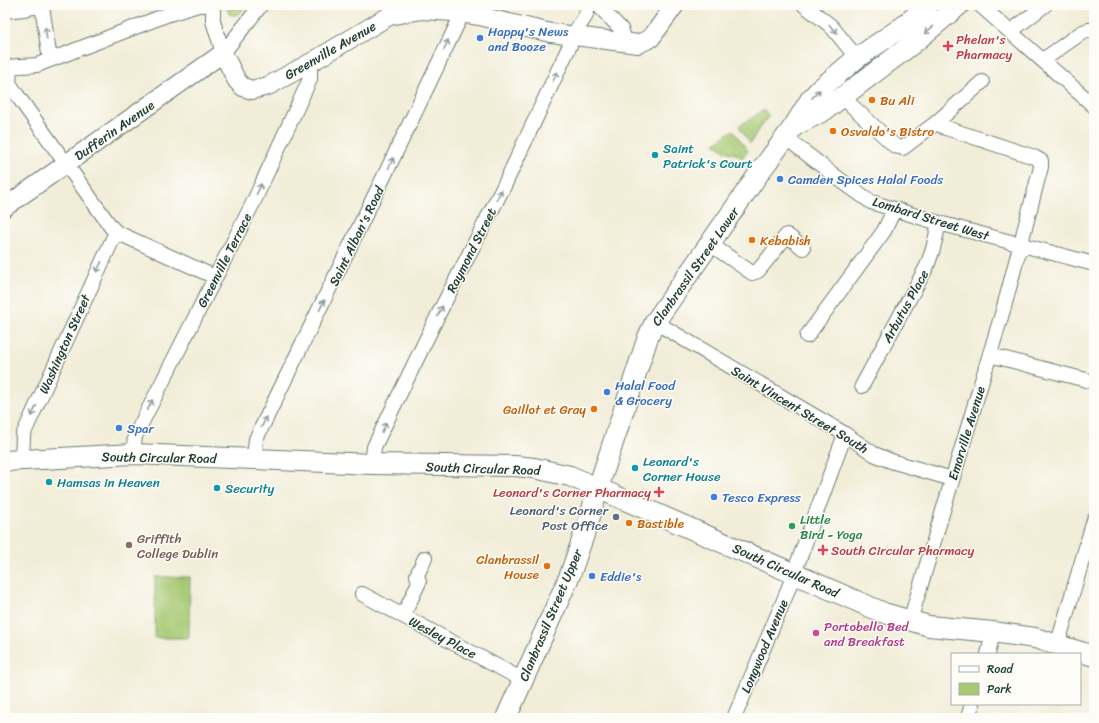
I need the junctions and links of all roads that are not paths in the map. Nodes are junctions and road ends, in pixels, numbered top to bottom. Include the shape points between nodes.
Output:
1 (204, 5) edge
2 (212, 5) edge
3 (261, 5) edge
4 (589, 5) edge
5 (598, 5) edge
6 (675, 5) edge
7 (804, 5) edge
8 (928, 5) edge
9 (959, 5) edge
10 (980, 5) edge
11 (1044, 5) edge
12 (43, 6) edge
13 (456, 10) edge
14 (5, 11) edge
15 (1094, 31) edge
16 (1010, 32) junction
17 (572, 36) junction
18 (626, 43) junction
19 (223, 53) junction
20 (857, 58) junction
21 (50, 60) junction
22 (1042, 60) junction
23 (310, 63) junction
24 (7, 67) edge
25 (982, 82) dead end
26 (843, 96) junction
27 (1094, 106) edge
28 (937, 122) junction
29 (790, 131) junction
30 (66, 163) junction
31 (5, 207) edge
32 (894, 210) junction
33 (940, 223) junction
34 (116, 232) junction
35 (710, 244) junction
36 (1021, 244) junction
37 (803, 248) dead end
38 (1094, 264) edge
39 (215, 277) junction
40 (655, 322) junction
41 (807, 336) dead end
42 (990, 355) junction
43 (1094, 382) edge
44 (862, 386) dead end
45 (845, 434) junction
46 (133, 454) junction
47 (254, 459) junction
48 (14, 460) edge
49 (372, 464) junction
50 (952, 479) junction
51 (598, 488) junction
52 (1094, 520) edge
53 (425, 558) dead end
54 (793, 574) junction
55 (362, 594) dead end
56 (403, 616) junction
57 (910, 621) junction
58 (993, 632) junction
59 (1057, 646) junction
60 (988, 653) edge
61 (1094, 656) edge
62 (524, 680) junction
63 (972, 705) edge
64 (506, 718) edge
65 (734, 718) edge
66 (968, 718) edge

1 - 21 street via 169,14
2 - 19 street, Greenville Avenue via 213,21
3 - 19 street
4 - 17 street, Raymond Street via 585,17
5 - 18 street via 621,29
6 - 18 street, Greenville Avenue via 651,38 638,44
7 -> 20 street via 832,26
8 - 20 main road, Clanbrassil Street Lower
9 -> 26 main road, Clanbrassil Street Lower
10 - 16 street
11 - 16 street
12 - 14 street
21 -> 12 street
13 - 17 street, Greenville Avenue
13 - 23 street, Greenville Avenue via 422,10 389,16
47 -> 13 street, Saint Alban's Road via 256,439 392,160
15 - 22 street via 1082,33
16 - 22 street
17 - 18 street, Greenville Avenue
49 -> 17 street, Raymond Street via 374,448 505,184
19 - 23 street, Greenville Avenue via 237,81 243,87 252,90 268,86
19 - 30 street, Dufferin Avenue
29 -> 20 main road, Clanbrassil Street Lower via 820,89
21 - 24 street via 37,65
22 - 27 street
39 -> 23 street, Greenville Terrace via 253,203 310,79
24 - 30 street via 11,87
25 - 28 street
26 - 28 street via 895,146 903,148
26 - 29 main road, Clanbrassil Street Lower
28 - 36 street, Emorville Avenue via 946,128 1034,156 1040,161 1041,167
29 - 32 street, Lombard Street West via 862,196
29 - 35 main road, Clanbrassil Street Lower
30 - 31 street, Dufferin Avenue
30 - 34 street
32 - 33 street, Lombard Street West
32 - 41 street via 884,231
33 - 36 street, Lombard Street West
33 - 44 street, Arbutus Place via 927,266
34 - 39 street
34 -> 48 street, Washington Street
35 - 37 street via 752,273 758,271 787,235
35 - 40 main road, Clanbrassil Street Lower
36 - 38 street, Lombard Street West
36 - 42 street, Emorville Avenue
46 -> 39 street, Greenville Terrace via 135,436
40 - 45 street, Saint Vincent Street South
40 - 51 main road, Clanbrassil Street Lower
42 - 43 street
42 - 50 street, Emorville Avenue
45 - 50 street, Saint Vincent Street South via 874,454 891,462
45 - 54 street, Longwood Avenue
46 - 47 main road, South Circular Road
46 - 48 main road, South Circular Road
47 - 49 main road, South Circular Road
49 - 51 main road, South Circular Road via 534,468 570,476
50 - 57 street, Emorville Avenue
51 - 54 main road, South Circular Road
51 - 62 main road, Clanbrassil Street Upper via 570,575
52 - 59 street
53 - 56 street via 417,575 419,582
54 - 57 main road, South Circular Road via 884,613
54 - 65 street, Longwood Avenue
55 - 56 street, Wesley Place
56 - 62 street, Wesley Place
57 - 58 main road, South Circular Road via 929,626
58 - 59 main road, South Circular Road via 1035,638
58 - 60 street
59 - 61 main road, South Circular Road
62 - 64 main road, Clanbrassil Street Upper
63 - 66 street

